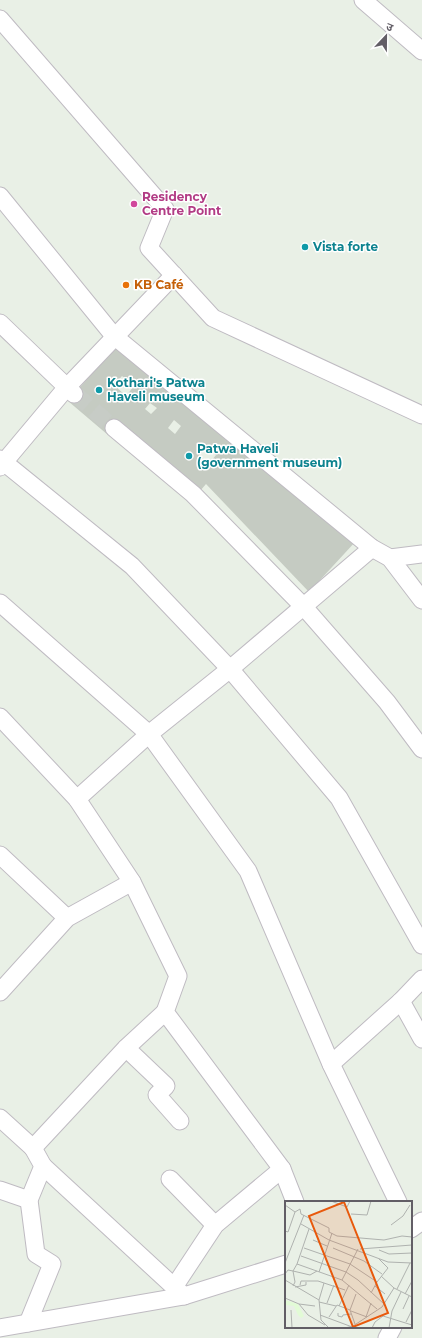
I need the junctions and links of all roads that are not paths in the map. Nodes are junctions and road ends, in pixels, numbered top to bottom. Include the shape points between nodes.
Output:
1 (363, 0) edge
2 (0, 19) edge
3 (422, 51) edge
4 (0, 196) edge
5 (174, 275) junction
6 (0, 323) edge
7 (114, 336) junction
8 (71, 390) junction
9 (422, 414) edge
10 (114, 428) tunnel mouth
11 (1, 463) edge
12 (372, 548) junction
13 (422, 554) edge
14 (390, 558) junction
15 (422, 600) edge
16 (0, 603) edge
17 (304, 607) junction
18 (230, 669) junction
19 (0, 717) edge
20 (149, 734) junction
21 (422, 748) edge
22 (77, 799) junction
23 (0, 855) edge
24 (132, 882) junction
25 (67, 918) junction
26 (422, 945) edge
27 (422, 979) edge
28 (0, 992) edge
29 (402, 1001) junction
30 (165, 1012) junction
31 (422, 1039) edge
32 (126, 1048) junction
33 (331, 1064) junction
34 (0, 1118) edge
35 (180, 1121) dead end
36 (33, 1148) junction
37 (43, 1166) junction
38 (282, 1169) junction
39 (170, 1179) dead end
40 (0, 1190) edge
41 (29, 1200) junction
42 (295, 1201) edge
43 (398, 1201) edge
44 (422, 1221) edge
45 (215, 1225) junction
46 (412, 1228) edge
47 (285, 1264) edge
48 (179, 1291) junction
49 (28, 1323) junction
50 (0, 1328) edge
51 (392, 1328) edge
52 (387, 1338) edge

1 - 3 street
2 - 5 street via 165,209 149,248
4 - 7 street
5 - 7 street
5 - 9 street via 213,318
6 - 8 street
7 - 8 street
7 - 12 street
8 - 11 street
10 - 17 street via 193,494
11 - 18 street via 132,566
12 - 14 street
12 - 17 street
13 - 14 street
14 - 15 street
16 - 20 street
17 - 18 street
17 - 21 street via 387,702
18 - 20 street
18 - 26 street via 339,798
19 - 22 street
20 - 22 street
20 - 33 street via 248,871
22 - 24 street
23 - 25 street
24 - 25 street
24 - 30 street via 178,976
25 - 28 street
27 - 29 street
29 - 31 street
29 - 33 street
30 - 32 street
30 - 38 street
32 - 35 street via 166,1086 157,1095
32 - 36 street
33 - 43 street
34 - 36 street
36 - 37 street
37 - 41 street
37 - 48 street
38 - 42 street
38 - 45 street
39 - 45 street
40 - 41 street
41 - 49 street via 36,1254 52,1264
44 - 46 street
45 - 48 street
47 - 48 street
48 - 49 street
49 - 50 street
51 - 52 street

